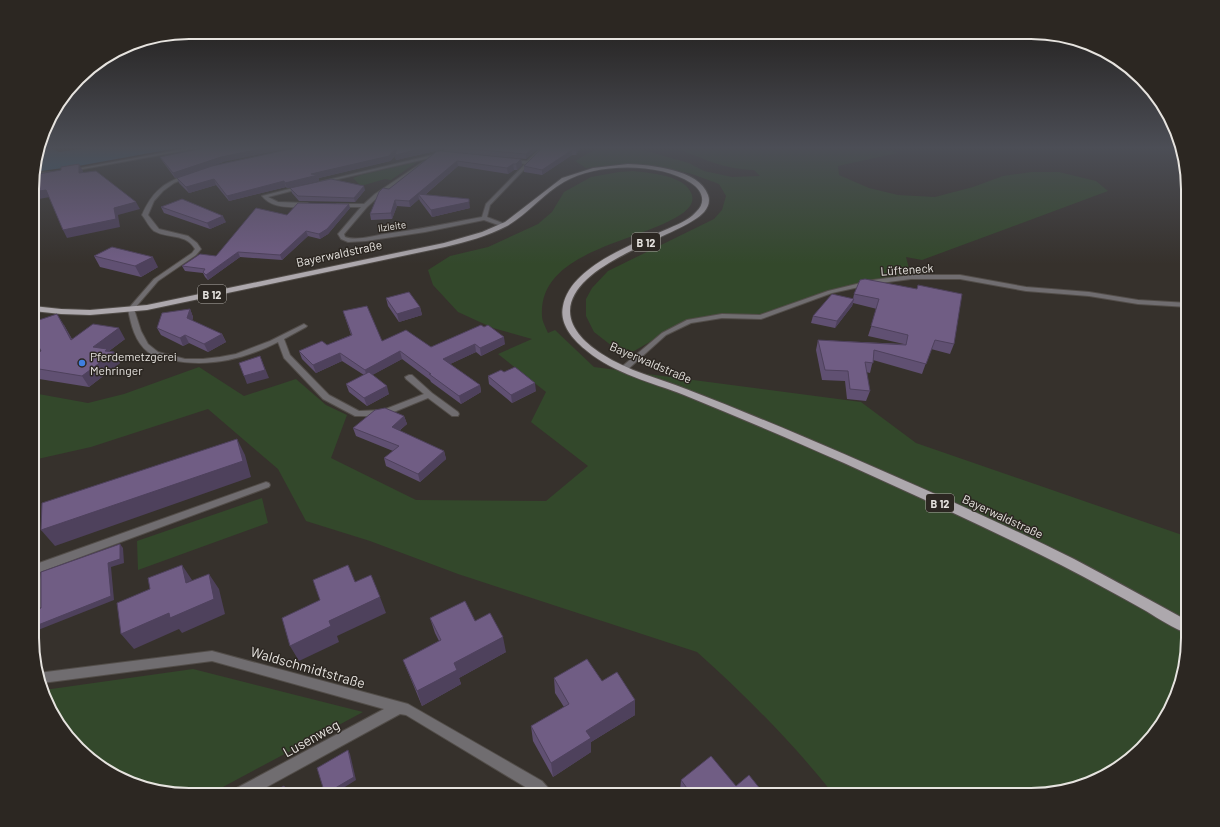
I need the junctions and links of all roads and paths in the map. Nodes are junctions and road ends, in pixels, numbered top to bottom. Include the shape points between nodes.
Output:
1 (165, 187) edge
2 (303, 187) edge
3 (389, 187) edge
4 (506, 187) edge
5 (553, 187) edge
6 (700, 187) edge
7 (314, 205) edge
8 (336, 205) edge
9 (365, 206) junction
10 (484, 218) junction
11 (503, 225) junction
12 (1181, 305) edge
13 (39, 309) edge
14 (131, 309) junction
15 (304, 326) dead end
16 (280, 339) junction
17 (623, 368) junction
18 (409, 377) dead end
19 (429, 395) junction
20 (455, 414) dead end
21 (266, 485) dead end
22 (39, 568) edge
23 (1181, 624) edge
24 (44, 677) edge
25 (398, 708) junction
26 (251, 788) edge
27 (539, 788) edge

1 - 14 street via 150,202 146,215 155,229 194,241 198,249 156,280
2 - 7 street via 265,196 274,203
3 - 9 street, Ilzleite
4 - 10 street via 488,205
5 - 11 main road, Bayerwaldstraße / B 12
6 - 17 main road, Bayerwaldstraße / B 12 via 706,200 704,208 699,213 594,269 579,282 569,296 566,313 573,331 590,350
8 - 9 street
9 - 10 street, Ilzleite via 341,234 342,238 348,240 425,230
10 - 11 street
11 - 14 main road, Bayerwaldstraße / B 12 via 445,245
12 - 17 street, Lüfteneck via 1026,289 960,277 911,277 873,282 830,292 761,317 722,316 689,321 664,334
13 - 14 main road, Bayerwaldstraße / B 12 via 77,312
14 - 16 street via 133,323 151,351 177,360 211,361 247,352
15 - 16 street
16 - 19 street via 287,356 326,397 358,414 384,413
17 - 23 main road, Bayerwaldstraße / B 12 via 836,456 943,504 1068,563
18 - 19 street
19 - 20 street
21 - 22 street
24 - 25 street, Waldschmidtstraße via 212,656
25 - 26 street, Lusenweg
25 - 27 street, Waldschmidtstraße via 408,710

